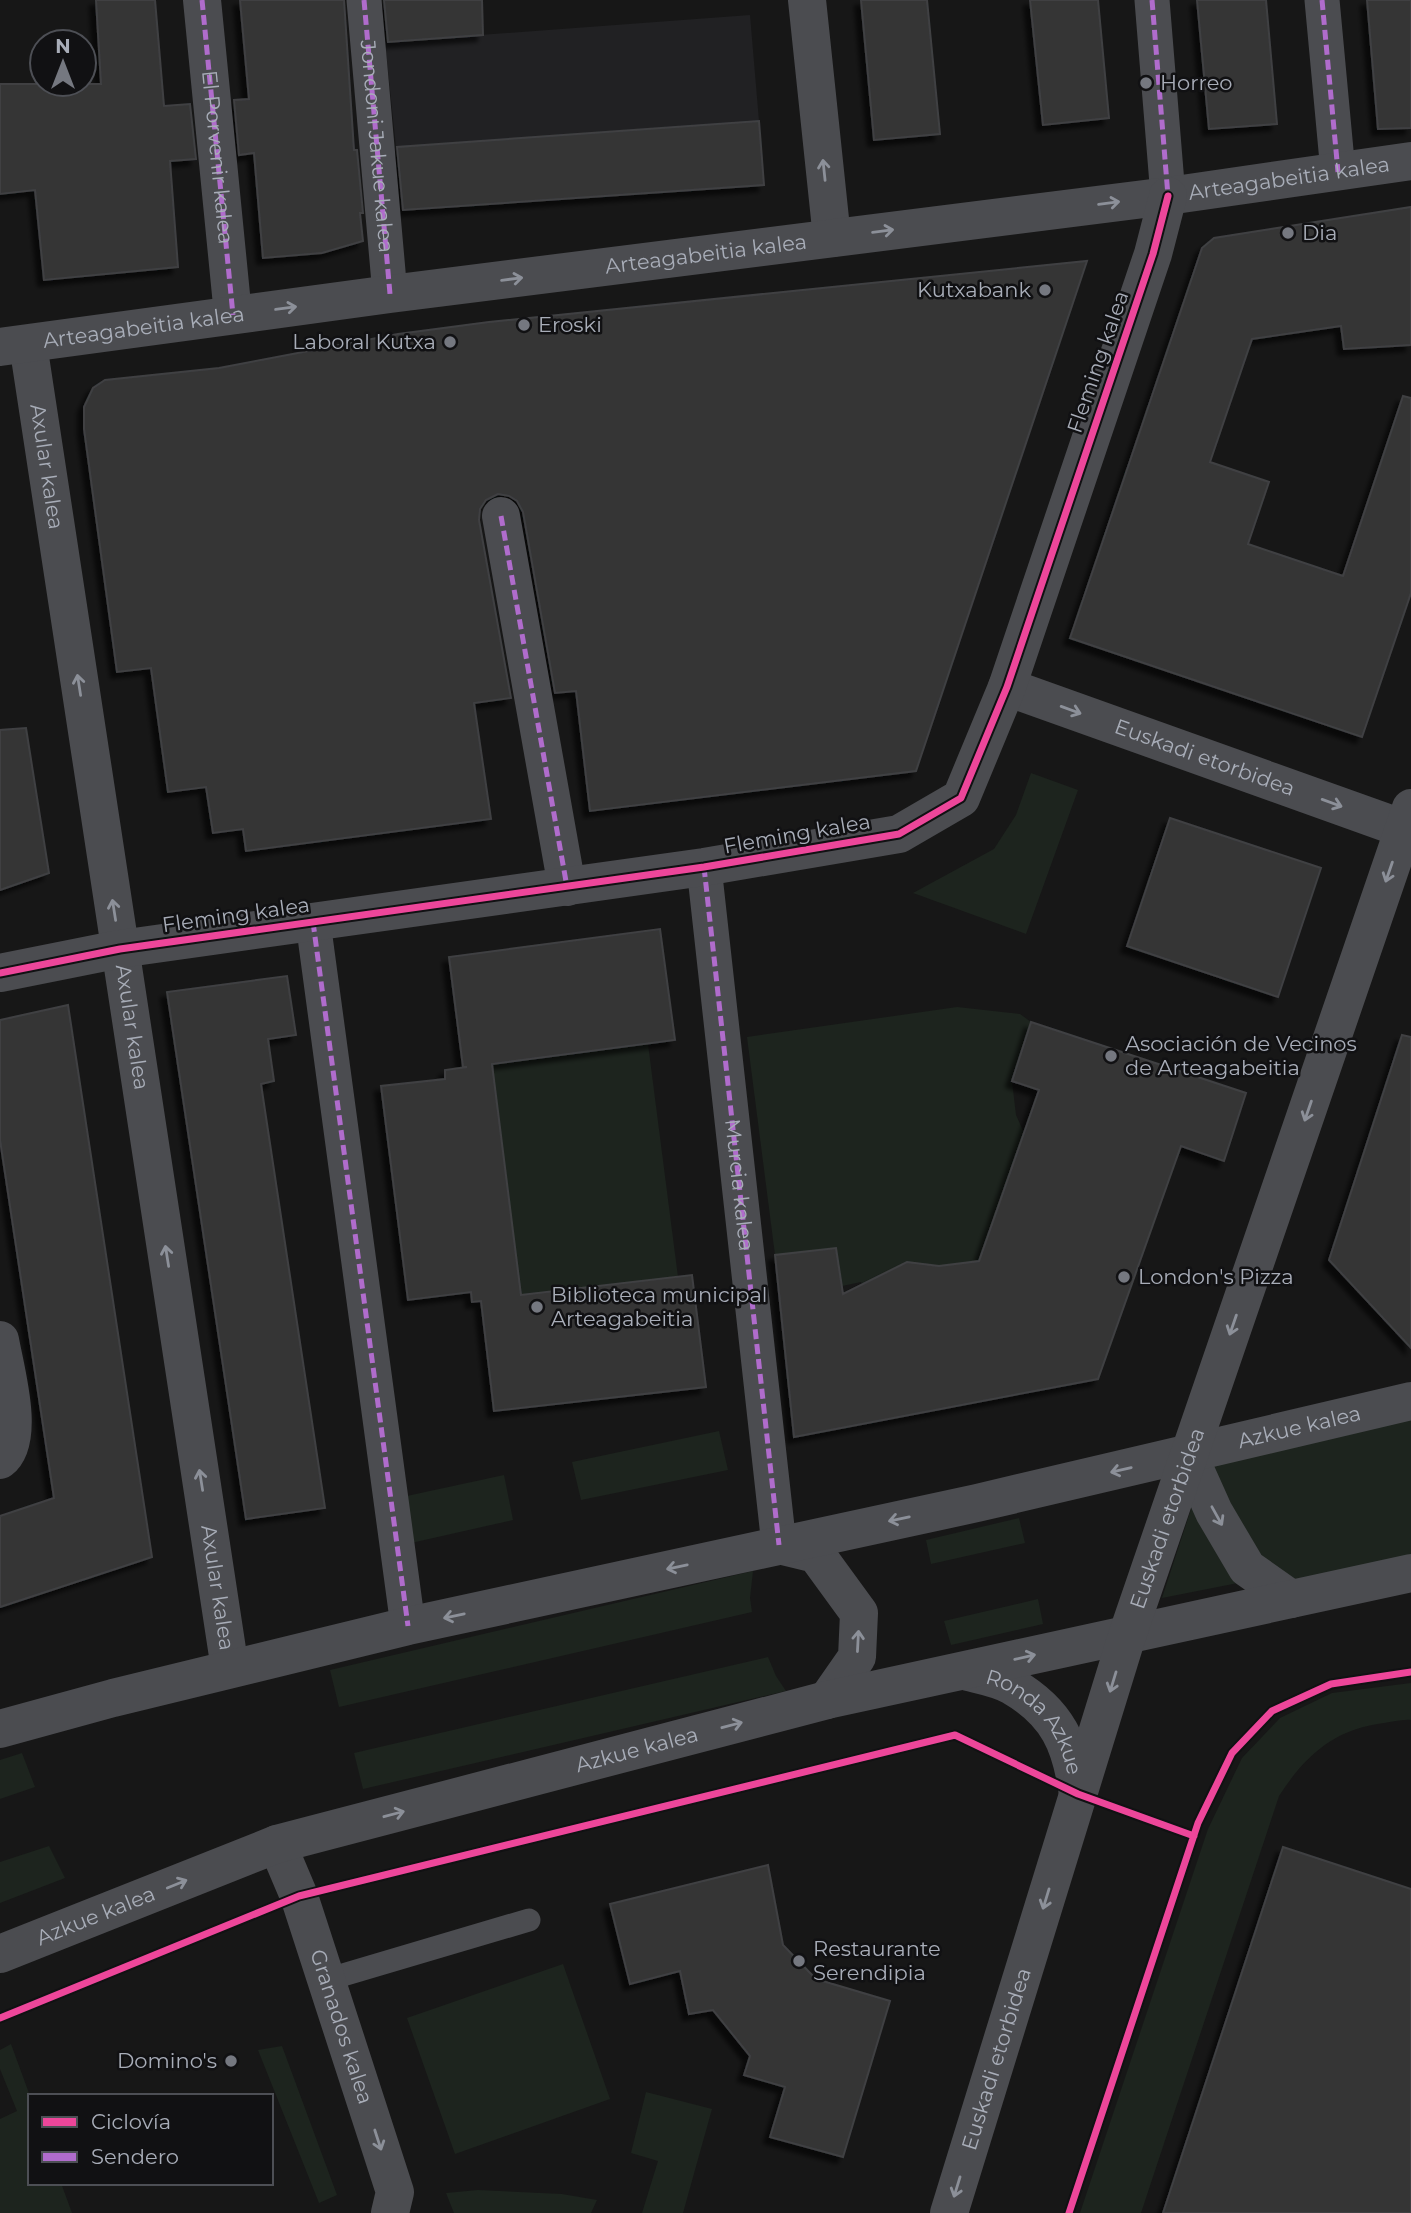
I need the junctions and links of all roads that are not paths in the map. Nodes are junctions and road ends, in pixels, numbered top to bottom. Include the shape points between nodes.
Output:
1 (202, 0) edge
2 (364, 0) edge
3 (807, 0) edge
4 (1152, 0) edge
5 (1322, 0) edge
6 (1411, 161) edge
7 (1338, 172) junction
8 (1168, 196) junction
9 (832, 237) junction
10 (390, 294) junction
11 (233, 315) junction
12 (14, 346) edge
13 (501, 516) dead end
14 (1007, 687) junction
15 (1408, 818) edge
16 (704, 867) junction
17 (567, 887) junction
18 (313, 922) junction
19 (120, 949) junction
20 (0, 973) edge
21 (0, 1340) edge
22 (1411, 1401) edge
23 (1188, 1454) junction
24 (0, 1460) edge
25 (779, 1545) junction
26 (1411, 1573) edge
27 (1291, 1599) junction
28 (408, 1626) junction
29 (1127, 1636) junction
30 (230, 1669) junction
31 (964, 1671) junction
32 (827, 1700) junction
33 (0, 1728) edge
34 (1078, 1794) junction
35 (278, 1844) junction
36 (529, 1920) dead end
37 (0, 1954) edge
38 (326, 1980) junction
39 (390, 2213) edge
40 (949, 2213) edge

1 - 11 street, El Porvenir kalea
2 - 10 street, Jondoni Jakue kalea
9 -> 3 street
4 - 8 street
5 - 7 street
6 - 7 street, Arteagabeitia kalea
7 - 8 street, Arteagabeitia kalea
9 -> 8 street, Arteagabeitia kalea
8 - 14 street, Fleming kalea via 1153,254
10 -> 9 street, Arteagabeitia kalea
11 -> 10 street, Arteagabeitia kalea
11 - 12 street, Arteagabeitia kalea
19 -> 12 street, Axular kalea
13 - 17 street
14 -> 15 street, Euskadi etorbidea
14 - 16 street, Fleming kalea via 961,798 899,834
15 -> 23 street, Euskadi etorbidea
16 - 17 street, Fleming kalea
16 - 25 street, Murcia kalea
17 - 18 street, Fleming kalea
18 - 19 street, Fleming kalea
18 - 28 street
19 - 20 street, Fleming kalea
30 -> 19 street, Axular kalea
21 - 24 street via 13,1435
22 - 23 street, Azkue kalea
23 -> 25 street, Azkue kalea
23 -> 27 street via 1214,1512 1248,1568
23 - 29 street, Euskadi etorbidea
25 -> 28 street, Azkue kalea
32 -> 25 street via 857,1657 859,1614 816,1554
26 - 27 street, Azkue kalea
27 - 29 street, Azkue kalea
28 - 30 street, Azkue kalea
31 -> 29 street, Azkue kalea
29 -> 34 street, Euskadi etorbidea
30 - 33 street, Azkue kalea
31 - 32 street, Azkue kalea
31 - 34 street, Ronda Azkue via 1010,1685 1042,1709 1063,1734 1074,1762
35 -> 32 street, Azkue kalea
34 -> 40 street, Euskadi etorbidea
37 -> 35 street, Azkue kalea
35 - 38 street, Granados kalea
36 - 38 lane
38 -> 39 street, Granados kalea via 395,2192

